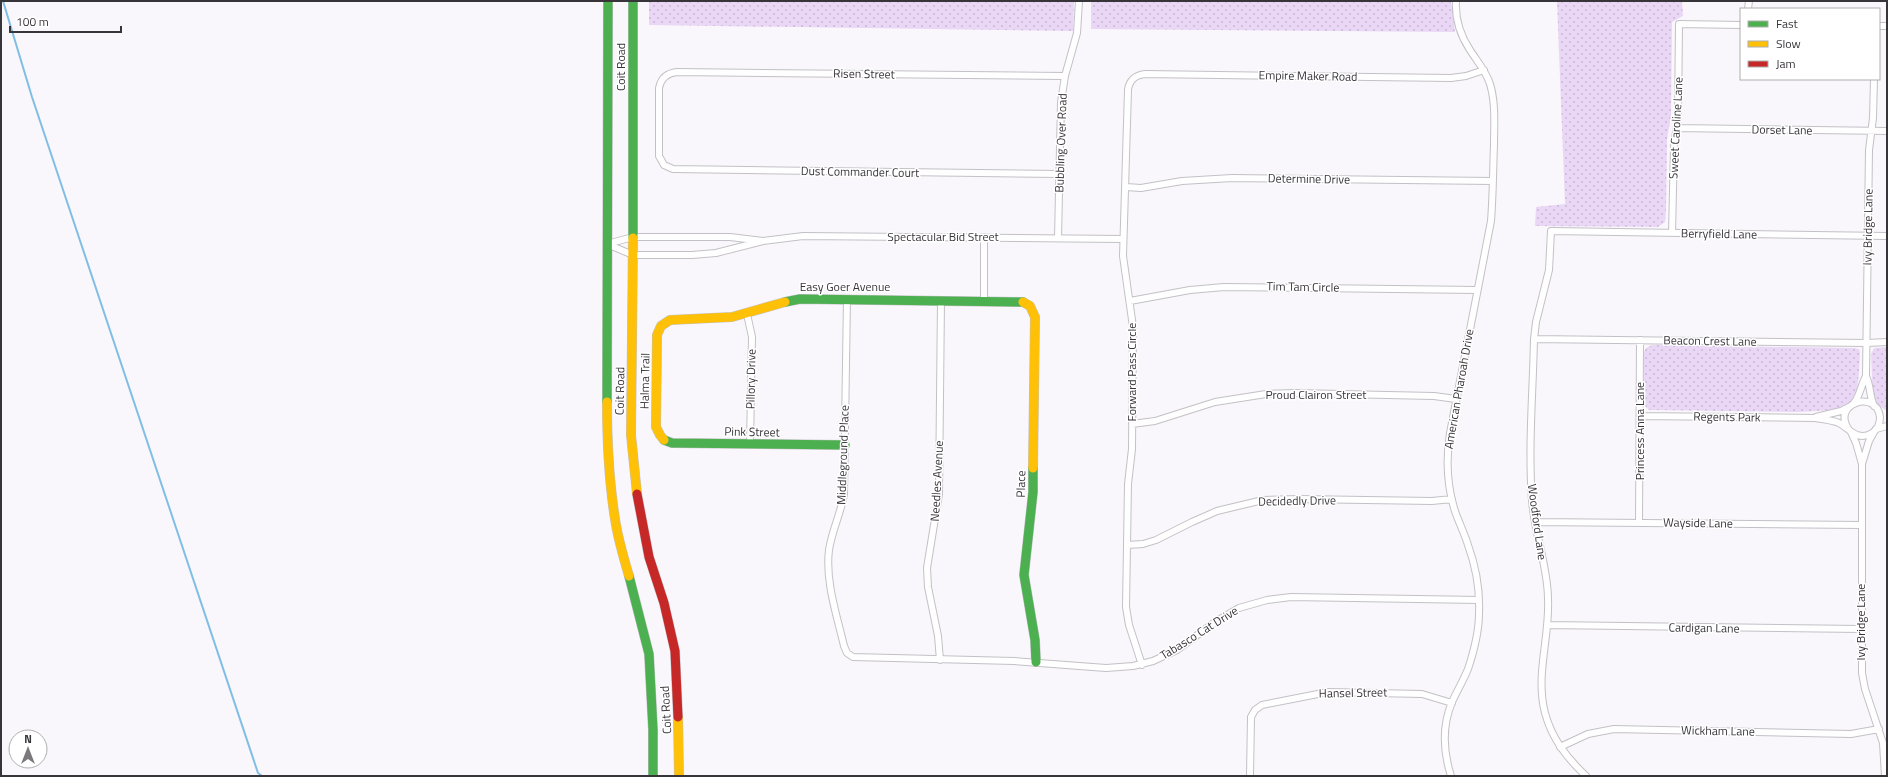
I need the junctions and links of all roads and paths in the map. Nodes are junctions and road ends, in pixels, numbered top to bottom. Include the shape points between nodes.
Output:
1 (608, 1) edge
2 (633, 1) edge
3 (1079, 1) edge
4 (1456, 1) edge
5 (1740, 25) edge
6 (1484, 70) junction
7 (1065, 76) junction
8 (1133, 79) joint
9 (1874, 80) edge
10 (1677, 128) junction
11 (1872, 131) junction
12 (1887, 131) edge
13 (662, 163) joint
14 (1059, 174) junction
15 (1493, 181) junction
16 (1126, 188) junction
17 (1551, 231) joint
18 (1672, 233) junction
19 (1868, 236) junction
20 (1887, 236) edge
21 (633, 237) junction
22 (984, 237) junction
23 (1058, 238) junction
24 (1123, 239) junction
25 (763, 241) junction
26 (607, 244) junction
27 (634, 255) junction
28 (1477, 290) junction
29 (846, 299) junction
30 (941, 300) junction
31 (984, 301) junction
32 (1130, 301) junction
33 (1030, 306) joint
34 (747, 314) junction
35 (662, 324) joint
36 (1534, 339) junction
37 (1640, 340) junction
38 (1887, 342) edge
39 (1866, 343) junction
40 (1866, 376) junction
41 (1456, 399) junction
42 (1852, 405) junction
43 (1875, 407) junction
44 (1640, 416) junction
45 (1887, 416) edge
46 (1815, 418) junction
47 (1132, 424) junction
48 (1887, 426) edge
49 (1850, 431) junction
50 (1875, 431) junction
51 (660, 438) joint
52 (750, 444) junction
53 (845, 445) junction
54 (1862, 464) junction
55 (1452, 499) junction
56 (1535, 522) junction
57 (1639, 522) junction
58 (1862, 524) junction
59 (1127, 545) junction
60 (1479, 600) junction
61 (1547, 625) junction
62 (1861, 629) junction
63 (849, 655) joint
64 (940, 660) junction
65 (1036, 662) junction
66 (1142, 665) junction
67 (1452, 703) junction
68 (1879, 729) junction
69 (1560, 748) junction
70 (653, 776) edge
71 (679, 776) edge
72 (1250, 776) edge
73 (1451, 776) edge
74 (1586, 776) edge
75 (1885, 776) edge

1 - 26 main road, Coit Road
2 - 21 main road, Coit Road
3 - 7 street, Bubbling Over Road via 1077,33
4 - 6 street, American Pharoah Drive via 1462,36
5 - 10 street, Sweet Caroline Lane via 1679,24
6 - 8 street, Empire Maker Road via 1452,78 1145,74
6 - 15 street, American Pharoah Drive via 1493,99
7 - 13 street, Risen Street via 677,72 665,76 661,81 659,154
7 - 14 street, Bubbling Over Road via 1061,102
8 - 16 street, Forward Pass Circle via 1128,90
9 - 11 street, Ivy Bridge Lane
10 - 11 street, Dorset Lane
10 - 18 street, Sweet Caroline Lane via 1674,147
11 - 12 street, Dorset Lane
11 - 19 street, Ivy Bridge Lane via 1869,150
13 - 14 street, Dust Commander Court via 674,169
14 - 23 street, Bubbling Over Road
15 - 16 street, Determine Drive via 1232,178
15 - 28 street, American Pharoah Drive via 1489,230
16 - 24 street, Forward Pass Circle
17 - 18 street, Berryfield Lane
17 - 36 street, Woodford Lane via 1549,270
18 - 19 street, Berryfield Lane
19 - 20 street, Berryfield Lane
19 - 39 street, Ivy Bridge Lane
21 - 25 street, Spectacular Bid Street via 730,237
21 - 26 street, Spectacular Bid Street
21 - 27 main road, Coit Road
22 - 23 street, Spectacular Bid Street
22 - 25 street, Spectacular Bid Street via 803,236
22 - 31 street
23 - 24 street, Spectacular Bid Street
24 - 32 street, Forward Pass Circle via 1124,269
25 - 27 street, Spectacular Bid Street via 704,255
26 - 27 street, Spectacular Bid Street
26 - 70 main road, Coit Road via 607,441 610,485 616,526 649,654
27 - 71 main road, Coit Road via 631,435 635,483 649,557 664,603 675,651
28 - 32 street, Tim Tam Circle via 1230,287 1190,290
28 - 41 street, American Pharoah Drive
29 - 30 main road, Easy Goer Avenue
29 - 34 main road, Easy Goer Avenue via 790,300
29 - 53 street, Middleground Place
30 - 31 main road, Easy Goer Avenue
30 - 64 street, Needles Avenue via 938,494 927,568
31 - 33 main road, Easy Goer Avenue via 1020,301
32 - 47 street, Forward Pass Circle via 1133,327
33 - 65 main road, Place via 1035,317 1033,492 1024,575 1035,640
34 - 35 main road, Easy Goer Avenue via 719,319 673,320
34 - 52 street, Pillory Drive via 752,336
35 - 51 main road, Halma Trail via 657,335 656,427
36 - 37 street, Beacon Crest Lane
36 - 56 street, Woodford Lane via 1531,479
37 - 39 street, Beacon Crest Lane
37 - 44 street, Princess Anna Lane
38 - 39 street, Beacon Crest Lane
39 - 40 street, Ivy Bridge Lane
40 - 42 street, Ivy Bridge Lane
40 - 43 street, Ivy Bridge Lane via 1870,397
41 - 47 street, Proud Clairon Street via 1434,396 1266,394 1215,402 1155,422
41 - 55 street, American Pharoah Drive via 1448,454 1448,478
42 - 43 street via 1864,401
42 - 46 street, Regents Park via 1841,411
42 - 49 street via 1845,417
43 - 45 street
43 - 50 street via 1880,418
44 - 46 street, Regents Park
44 - 57 street, Princess Anna Lane
46 - 49 street, Regents Park via 1834,422
47 - 59 street, Forward Pass Circle
48 - 50 street
49 - 50 street via 1862,436
49 - 54 street, Ivy Bridge Lane
50 - 54 street, Ivy Bridge Lane
51 - 52 main road, Pink Street via 672,443
52 - 53 main road, Pink Street
53 - 63 street, Middleground Place via 843,499 831,539 828,564 829,580 844,646
54 - 58 street, Ivy Bridge Lane
55 - 59 street, Decidedly Drive via 1263,500 1217,511 1156,540
55 - 60 street, American Pharoah Drive via 1474,563
56 - 57 street, Wayside Lane
56 - 61 street, Woodford Lane via 1548,588
57 - 58 street, Wayside Lane
58 - 62 street, Ivy Bridge Lane
59 - 66 street, Forward Pass Circle via 1127,611
60 - 66 street, Tabasco Cat Drive via 1291,597 1267,600 1247,605 1228,614 1177,650
60 - 67 street, American Pharoah Drive via 1473,654
61 - 62 street, Cardigan Lane
61 - 69 street, Woodford Lane via 1541,696 1548,723
62 - 68 street, Ivy Bridge Lane via 1862,678
63 - 64 street, Tabasco Cat Drive via 859,659
64 - 65 street, Tabasco Cat Drive
65 - 66 street, Tabasco Cat Drive via 1106,668
67 - 72 street, Hansel Street via 1422,694 1328,692 1264,704 1256,709 1251,719
67 - 73 street, American Pharoah Drive via 1444,738 1446,761
68 - 69 street, Wickham Lane via 1851,734 1614,729 1588,734
68 - 75 street, Ivy Bridge Lane via 1884,750
69 - 74 street, Woodford Lane

